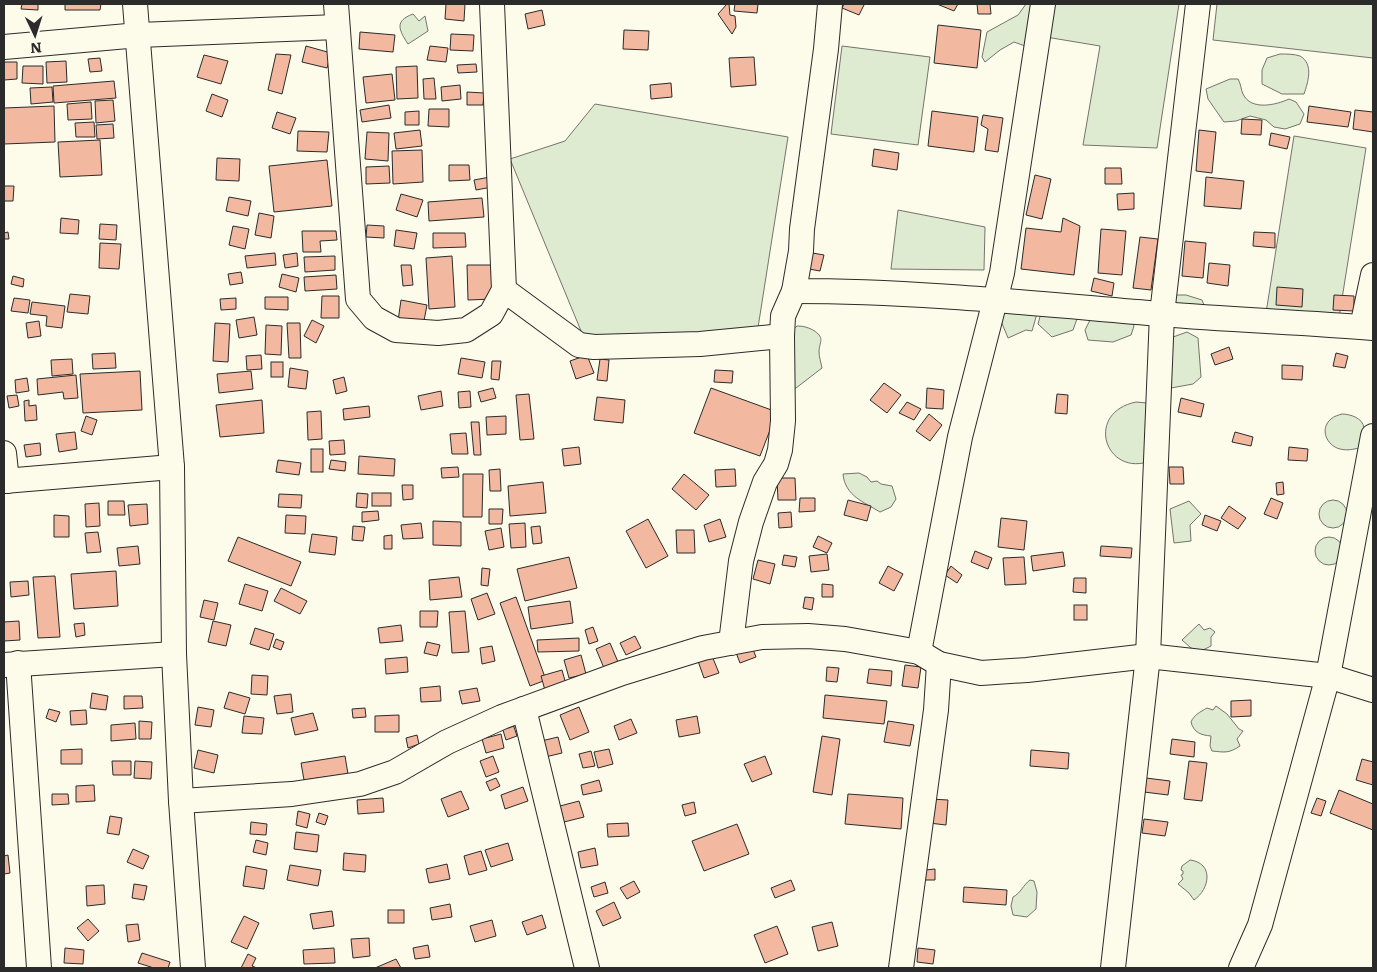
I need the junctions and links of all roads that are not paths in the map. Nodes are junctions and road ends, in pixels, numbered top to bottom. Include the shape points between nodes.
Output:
1 (135, 4) edge
2 (336, 4) edge
3 (492, 4) edge
4 (830, 4) edge
5 (1043, 4) edge
6 (1198, 4) edge
7 (337, 27) junction
8 (139, 36) junction
9 (4, 47) edge
10 (1373, 275) edge
11 (504, 290) junction
12 (794, 292) junction
13 (996, 300) junction
14 (1162, 314) junction
15 (1368, 328) edge
16 (782, 336) junction
17 (1373, 436) edge
18 (4, 453) edge
19 (172, 467) junction
20 (5, 481) edge
21 (731, 643) junction
22 (919, 652) junction
23 (174, 654) junction
24 (1148, 656) junction
25 (11, 664) edge
26 (939, 664) junction
27 (1328, 676) junction
28 (1373, 690) edge
29 (524, 710) junction
30 (181, 801) junction
31 (39, 968) edge
32 (193, 968) edge
33 (586, 968) edge
34 (901, 968) edge
35 (1113, 968) edge
36 (1241, 968) edge

1 - 8 street
2 - 7 street
3 - 11 street
4 - 12 street
5 - 13 street
6 - 14 street
7 - 8 street
7 - 11 street via 358,300 374,318 396,330 438,333 466,330 491,314
8 - 9 street
8 - 19 street
10 - 15 street
11 - 16 street via 579,345 700,344
12 - 13 street via 852,291
12 - 16 street via 784,316
13 - 14 street
13 - 22 street via 960,437
14 - 15 street
14 - 24 street
16 - 21 street via 780,450 776,464 764,482 751,522 742,561
17 - 27 street
18 - 20 street
19 - 20 street
19 - 23 street
21 - 22 street via 808,636
21 - 29 street via 703,648 622,673
22 - 26 street
23 - 25 street
23 - 30 street
24 - 26 street via 981,673
24 - 27 street
24 - 35 street
25 - 31 street
26 - 34 street via 936,710
27 - 28 street
27 - 36 street via 1260,925
29 - 30 street via 447,742 395,772 360,784 292,794
29 - 33 street
30 - 32 street

